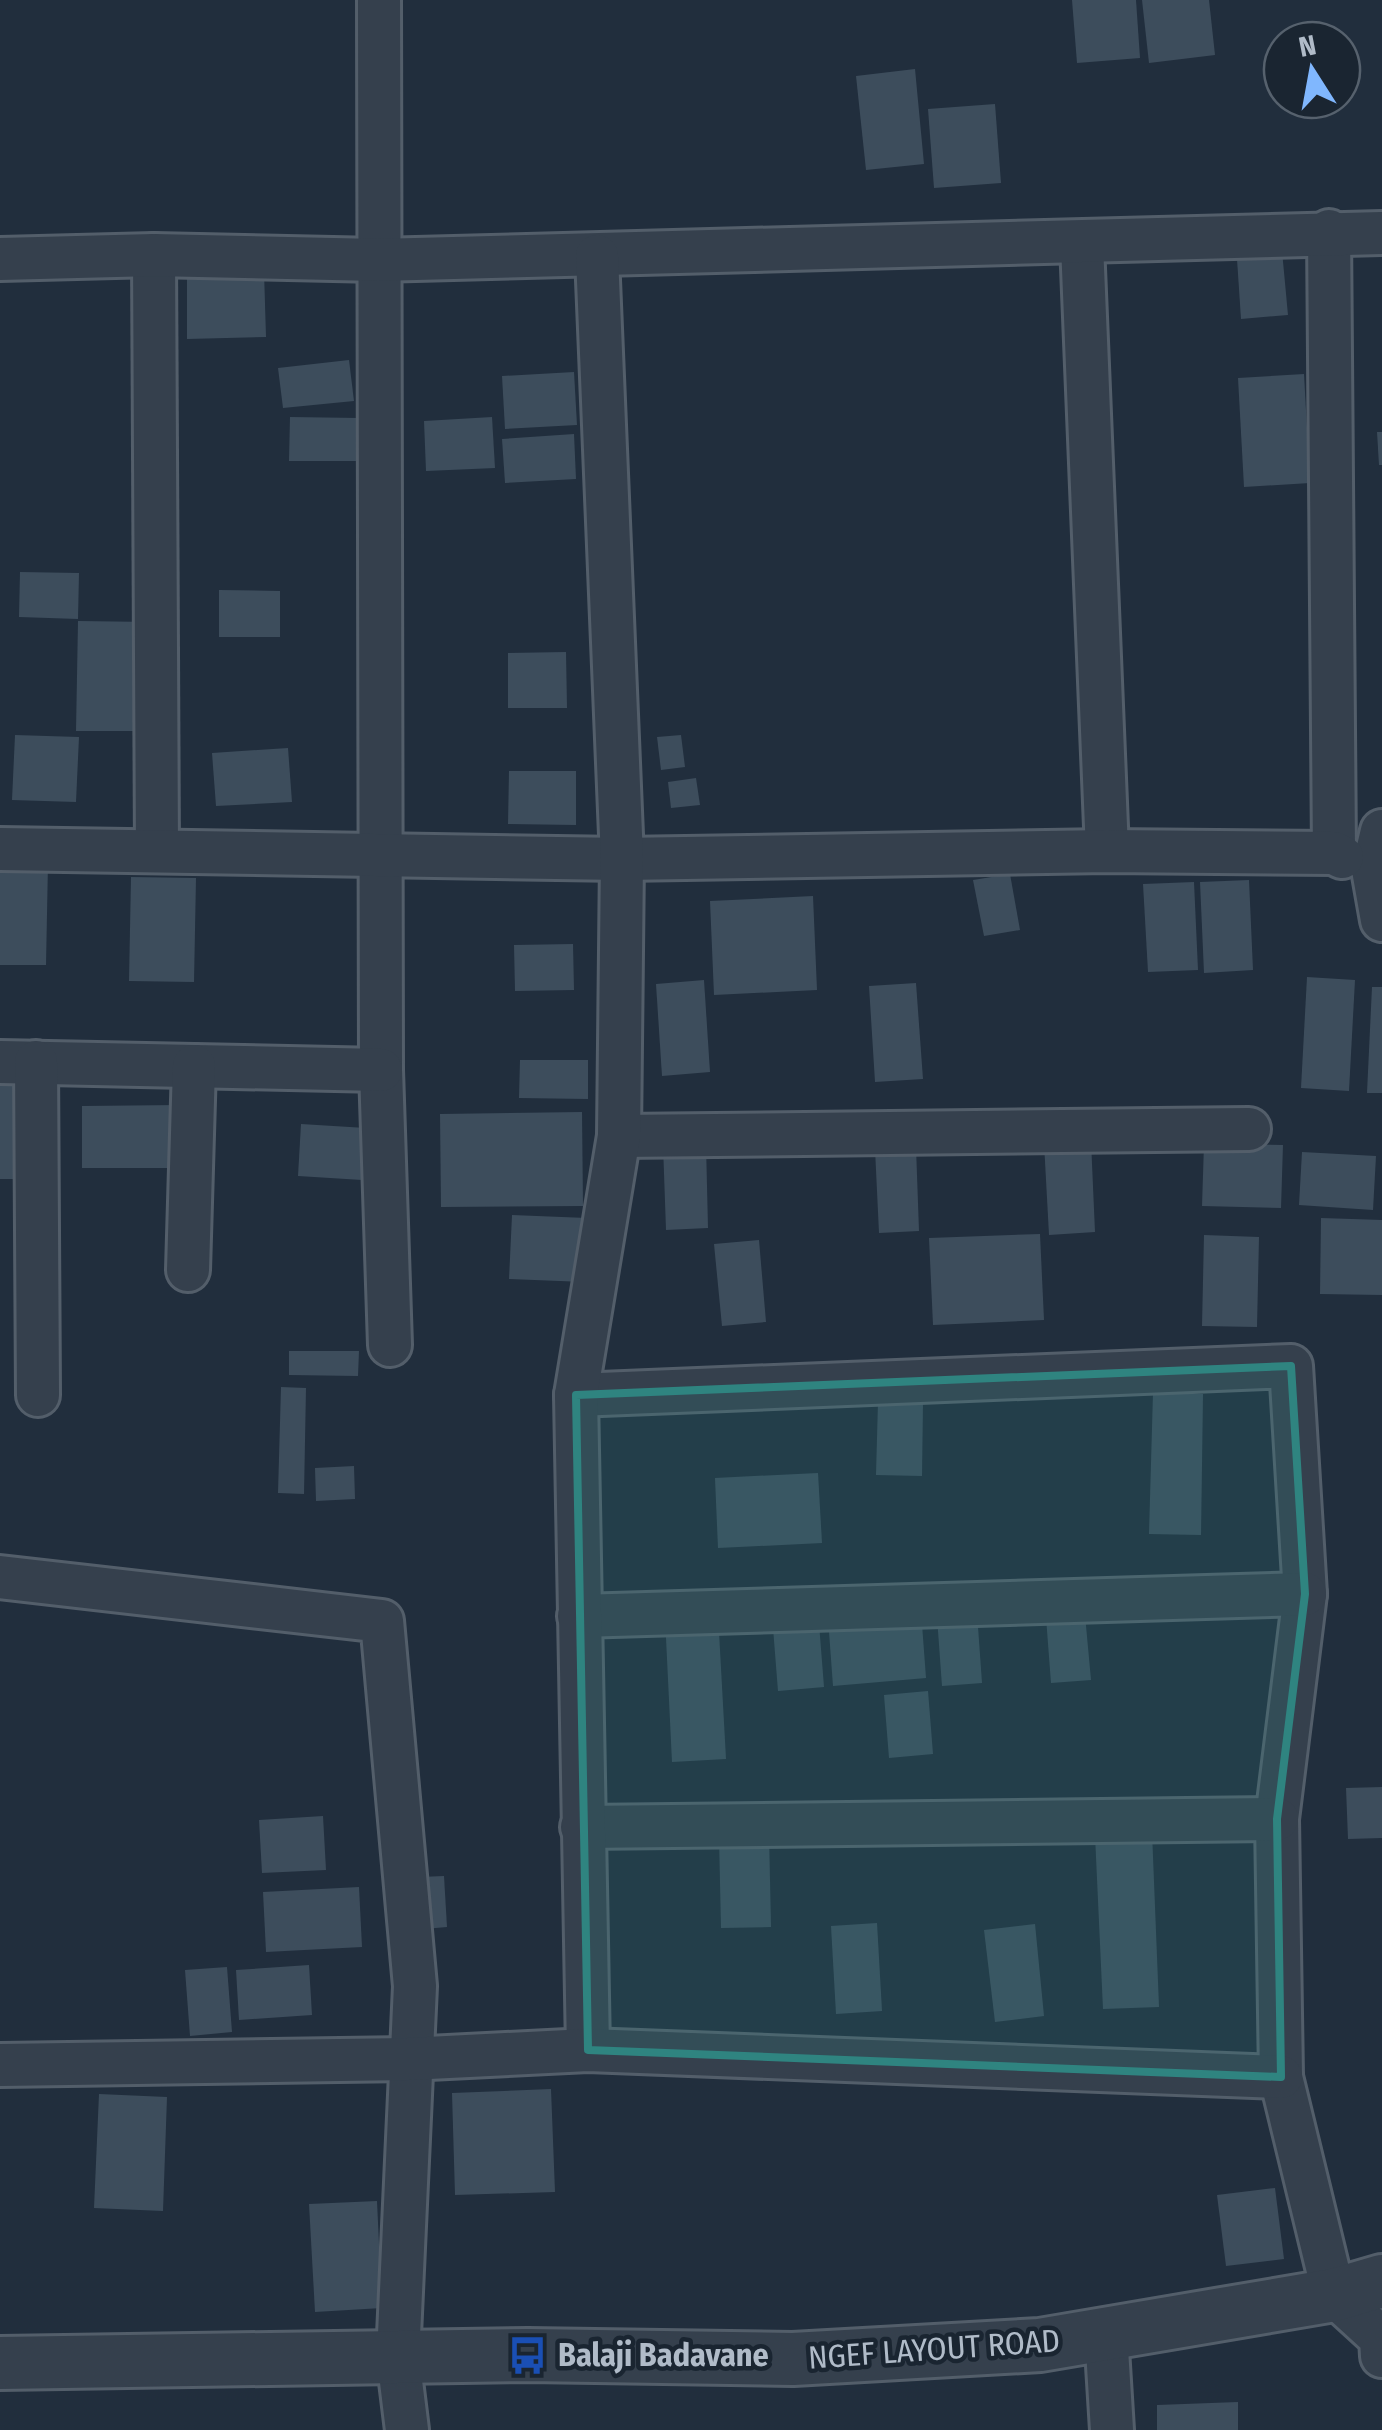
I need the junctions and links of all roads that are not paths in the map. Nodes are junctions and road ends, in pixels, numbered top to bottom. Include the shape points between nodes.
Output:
1 (379, 0) edge
2 (1329, 231) junction
3 (1382, 232) edge
4 (1082, 244) junction
5 (154, 255) junction
6 (598, 256) junction
7 (0, 258) edge
8 (378, 260) junction
9 (0, 849) edge
10 (157, 851) junction
11 (1107, 851) junction
12 (1358, 853) edge
13 (383, 855) junction
14 (622, 859) junction
15 (1382, 920) edge
16 (18, 1062) edge
17 (194, 1066) junction
18 (382, 1070) junction
19 (1249, 1130) dead end
20 (619, 1136) junction
21 (188, 1270) dead end
22 (390, 1345) dead end
23 (38, 1395) dead end
24 (576, 1395) junction
25 (0, 1578) edge
26 (1306, 1594) junction
27 (579, 1616) junction
28 (1277, 1818) junction
29 (582, 1827) junction
30 (588, 2050) junction
31 (408, 2059) junction
32 (0, 2066) edge
33 (1281, 2077) junction
34 (1358, 2288) edge
35 (1106, 2333) junction
36 (1382, 2356) edge
37 (398, 2357) junction
38 (0, 2363) edge
39 (407, 2430) edge
40 (1112, 2430) edge

1 - 8 street
2 - 3 street
2 - 4 street
2 - 12 street
4 - 6 street
4 - 11 street
5 - 7 street
5 - 8 street
5 - 10 street
6 - 8 street
6 - 14 street
8 - 13 street
9 - 10 street
10 - 13 street
11 - 12 street
11 - 14 street
12 - 15 street
13 - 14 street
13 - 18 street
14 - 20 street
16 - 17 street
16 - 23 street
17 - 18 street
17 - 21 street
18 - 22 street
19 - 20 street
20 - 24 street
24 - 26 street via 1291,1366
24 - 27 street
25 - 31 street via 382,1622 415,1986
26 - 27 street
26 - 28 street
27 - 29 street
28 - 29 street
28 - 33 street
29 - 30 street
30 - 31 street
30 - 33 street
31 - 32 street
31 - 37 street
33 - 34 street
34 - 35 street, NGEF LAYOUT ROAD
34 - 36 street via 1381,2338
35 - 37 street, NGEF LAYOUT ROAD via 1040,2344 793,2359
35 - 40 street
37 - 38 street, NGEF LAYOUT ROAD
37 - 39 street

